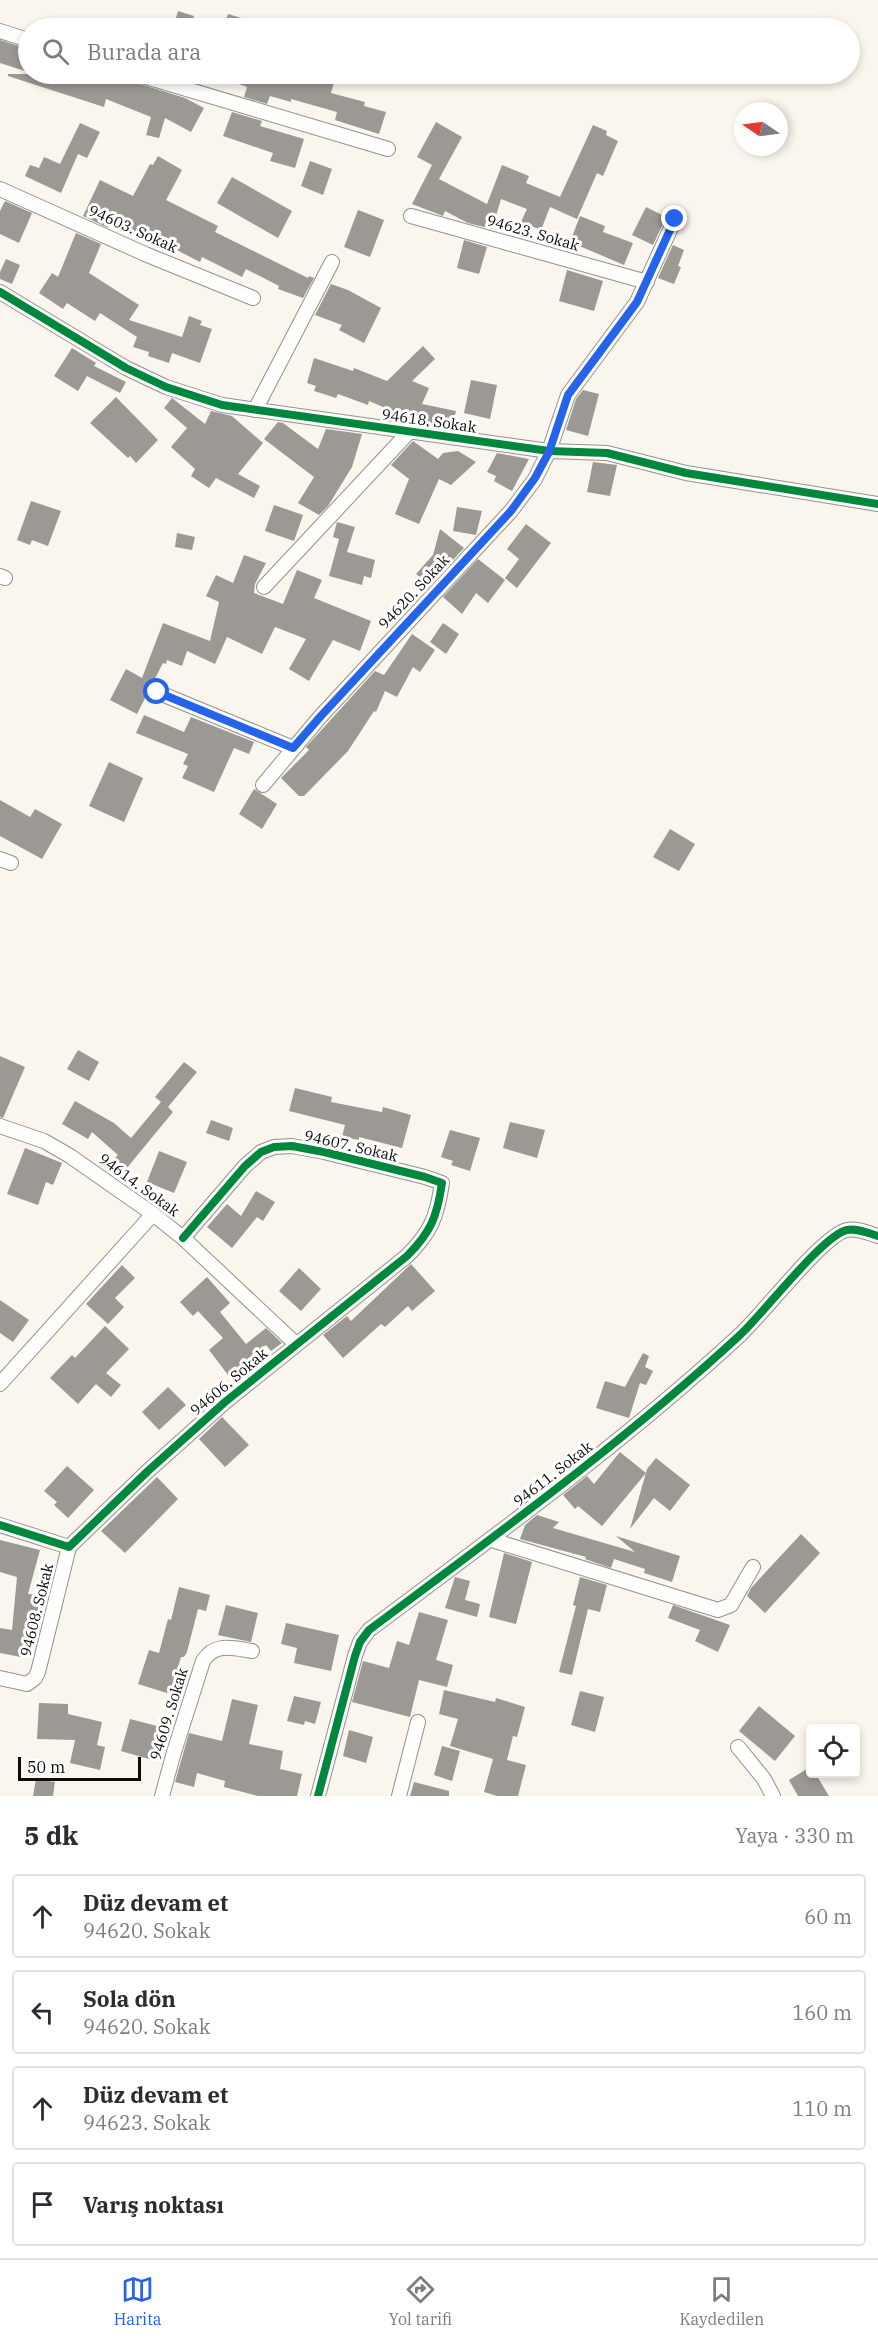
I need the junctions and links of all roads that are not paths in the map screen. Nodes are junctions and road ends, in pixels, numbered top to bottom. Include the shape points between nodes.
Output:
1 (0, 31) edge
2 (18, 37) edge
3 (170, 84) edge
4 (388, 149) dead end
5 (0, 189) edge
6 (411, 216) dead end
7 (675, 219) dead end
8 (332, 262) dead end
9 (647, 282) junction
10 (0, 292) edge
11 (253, 298) dead end
12 (255, 410) junction
13 (409, 432) junction
14 (549, 452) junction
15 (878, 504) edge
16 (264, 587) dead end
17 (157, 692) dead end
18 (293, 748) junction
19 (263, 785) dead end
20 (0, 1126) edge
21 (442, 1183) joint
22 (153, 1214) junction
23 (878, 1236) edge
24 (183, 1238) junction
25 (296, 1344) junction
26 (0, 1384) edge
27 (0, 1525) edge
28 (492, 1539) junction
29 (69, 1547) junction
30 (753, 1567) dead end
31 (252, 1651) dead end
32 (0, 1678) edge
33 (418, 1722) dead end
34 (738, 1747) dead end
35 (167, 1795) edge
36 (318, 1796) edge
37 (399, 1796) edge
38 (773, 1796) edge

1 - 2 street
3 - 4 street
5 - 11 street, 94603. Sokak
6 - 9 street, 94623. Sokak
7 - 9 street
8 - 12 street
9 - 14 street via 626,320 568,395
10 - 12 street, 94618. Sokak via 146,378 197,398
12 - 13 street, 94618. Sokak
13 - 14 street, 94618. Sokak
13 - 16 street, 94618. Sokak
14 - 15 street, 94618. Sokak via 607,453 686,473
14 - 18 street, 94620. Sokak via 511,511
17 - 18 street
18 - 19 street, 94620. Sokak
20 - 22 street, 94614. Sokak via 44,1141
21 - 24 street, 94607. Sokak via 324,1152 274,1147 245,1166
21 - 25 street, 94606. Sokak via 433,1225 423,1240 378,1281
22 - 24 street, 94614. Sokak
22 - 26 street
23 - 28 street, 94611. Sokak via 856,1230 837,1234 741,1334 665,1403
24 - 25 street, 94614. Sokak
25 - 29 street, 94606. Sokak via 182,1439
27 - 29 street
28 - 30 street via 718,1610 731,1605
28 - 36 street, 94611. Sokak via 369,1630 360,1642
29 - 32 street, 94608. Sokak via 35,1678 27,1684
31 - 35 street, 94609. Sokak via 215,1648 203,1661 174,1752
33 - 37 street
34 - 38 street

